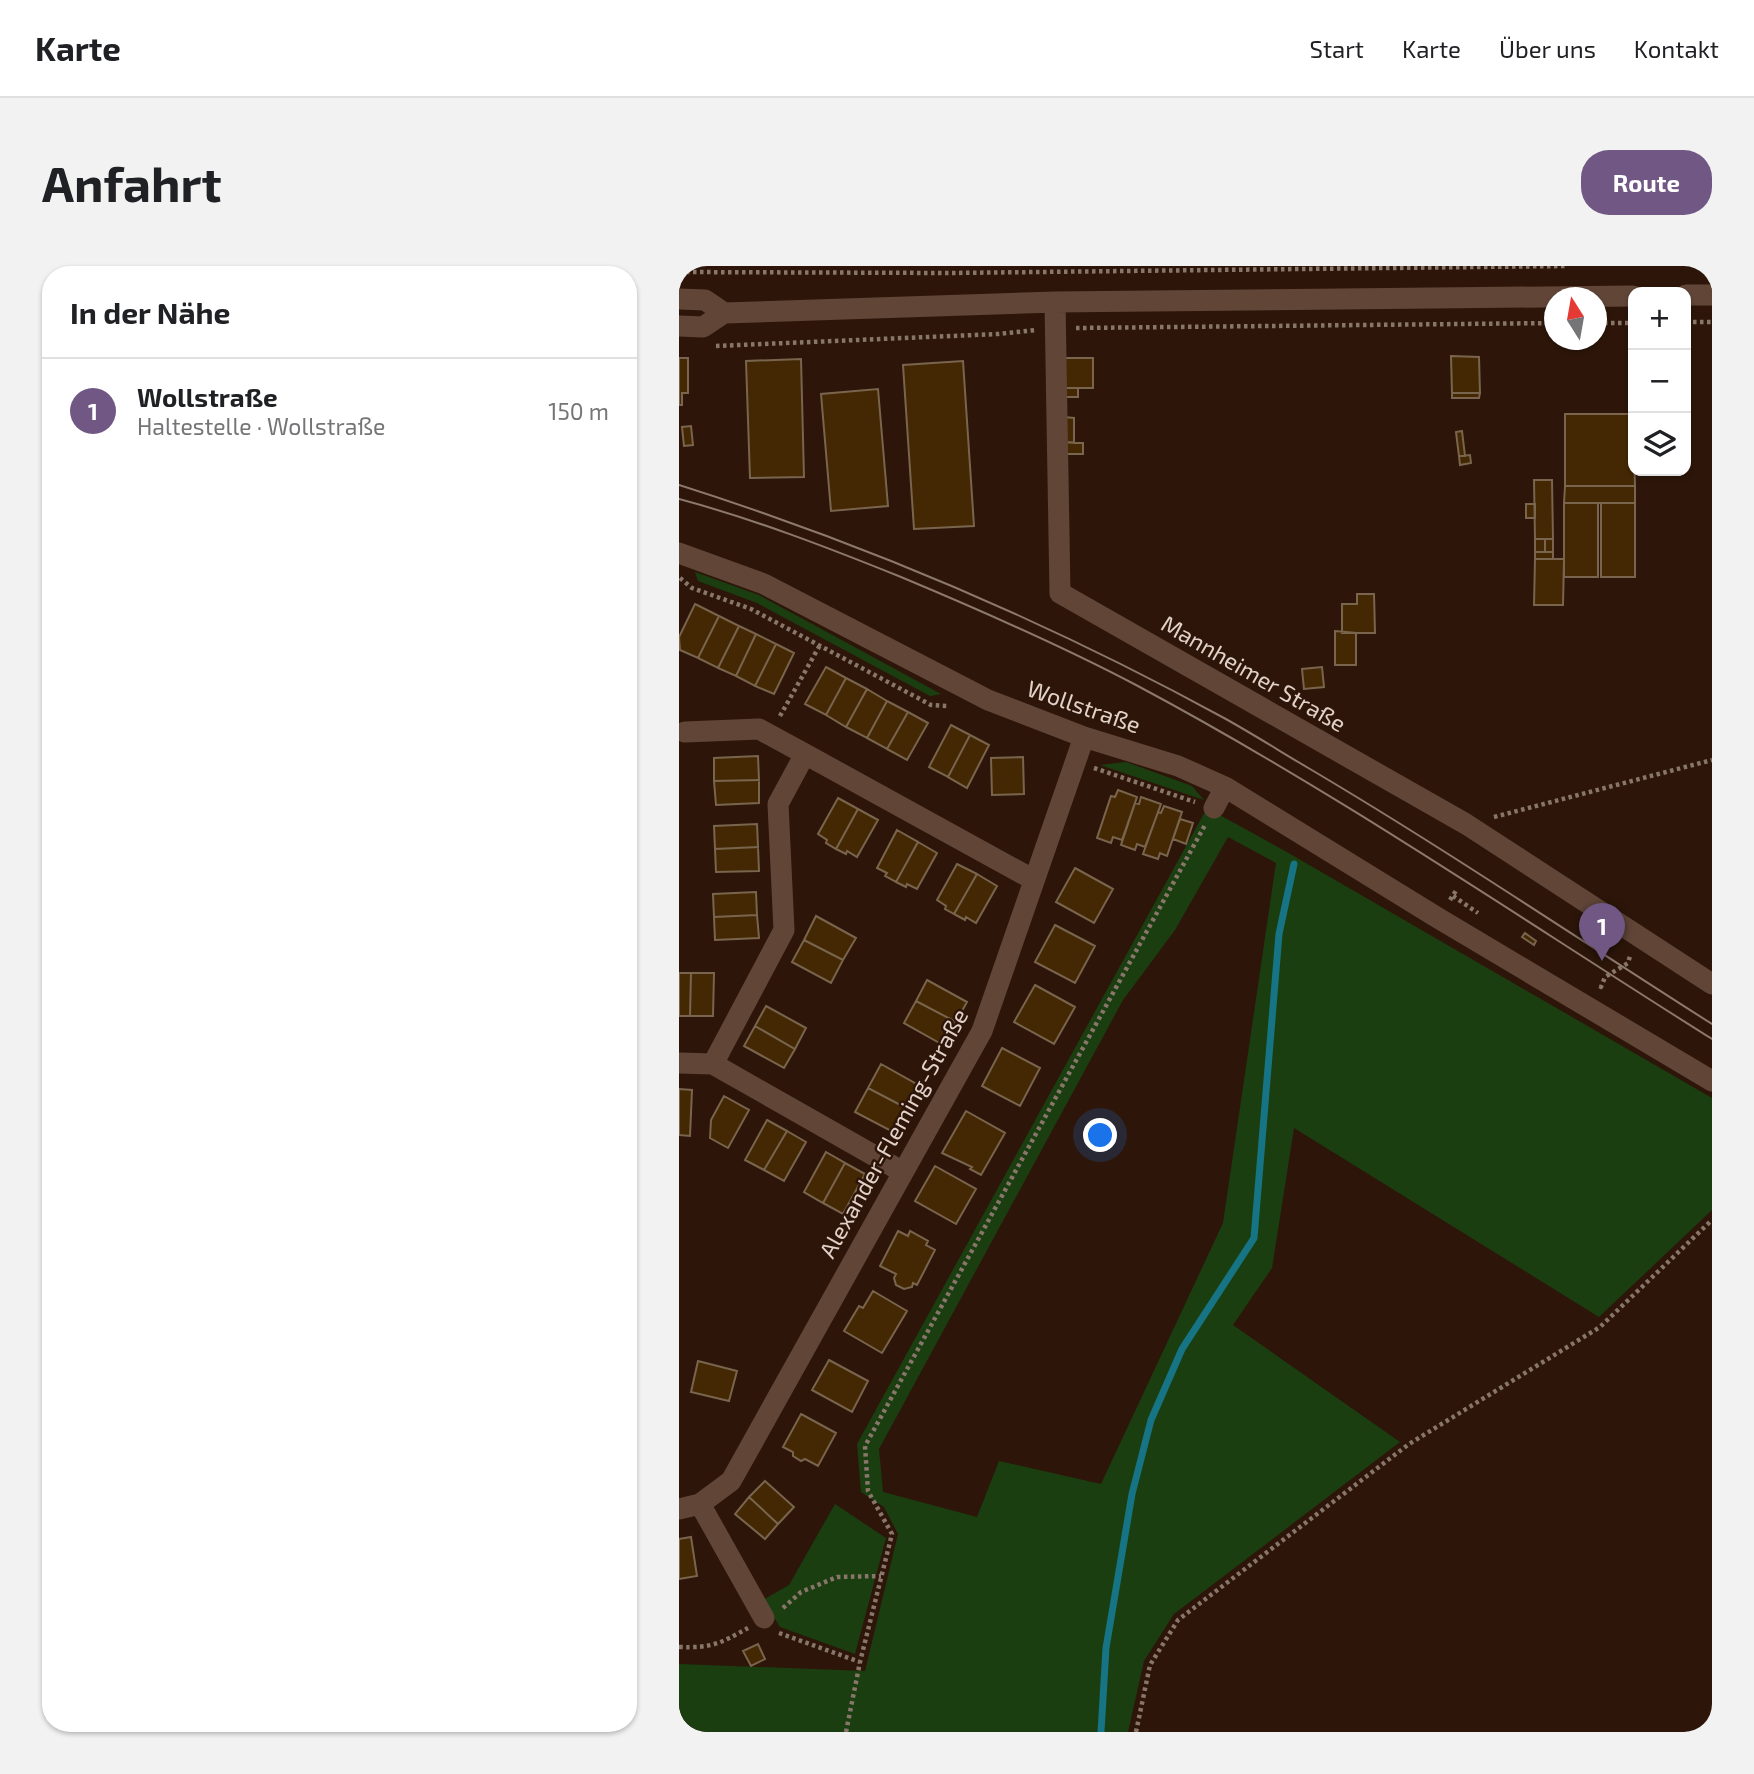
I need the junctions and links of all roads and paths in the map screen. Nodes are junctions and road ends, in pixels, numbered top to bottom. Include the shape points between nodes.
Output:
1 (1566, 266) edge
2 (679, 272) edge
3 (1691, 295) edge
4 (1712, 295) edge
5 (1628, 296) edge
6 (679, 299) edge
7 (1055, 302) junction
8 (725, 313) junction
9 (1691, 322) edge
10 (1712, 322) edge
11 (1544, 323) edge
12 (1607, 323) edge
13 (1628, 323) edge
14 (679, 326) edge
15 (1056, 328) junction
16 (713, 346) dead end
17 (679, 553) edge
18 (679, 578) edge
19 (949, 706) dead end
20 (685, 732) dead end
21 (1084, 737) junction
22 (805, 754) junction
23 (1712, 760) edge
24 (1075, 762) junction
25 (1225, 788) junction
26 (1214, 808) junction
27 (1466, 824) junction
28 (1034, 880) junction
29 (1457, 889) dead end
30 (1453, 896) dead end
31 (1640, 960) dead end
32 (1592, 982) dead end
33 (1712, 984) edge
34 (679, 1063) edge
35 (713, 1064) junction
36 (1712, 1081) edge
37 (903, 1172) junction
38 (1712, 1220) edge
39 (700, 1504) junction
40 (679, 1509) edge
41 (764, 1618) joint
42 (860, 1662) junction
43 (846, 1732) edge
44 (1136, 1732) edge

1 - 2 path
3 - 4 street
5 - 7 street
6 - 8 street via 705,300
7 - 8 street
7 - 15 street, Mannheimer Straße
8 - 14 street via 703,327
9 - 10 path
11 - 15 path
12 - 13 path
15 - 16 path
15 - 27 street, Mannheimer Straße via 1060,593
17 - 21 street, Wollstraße via 764,584 988,700
18 - 19 path via 692,588 751,609 931,705
20 - 22 street via 759,729
21 - 24 street, Alexander-Fleming-Straße
21 - 25 street, Wollstraße via 1178,766
22 - 28 street
22 - 35 street via 778,804 784,930
23 - 27 path
24 - 26 path
24 - 28 street, Alexander-Fleming-Straße
25 - 26 street
25 - 36 street, Wollstraße
26 - 42 path via 865,1446 868,1490 892,1534
27 - 33 street, Mannheimer Straße
28 - 37 street, Alexander-Fleming-Straße via 982,1031
29 - 30 path
31 - 32 path via 1631,954 1628,963 1605,977 1601,987
34 - 35 street
35 - 37 street
37 - 39 street, Alexander-Fleming-Straße via 731,1481
38 - 44 path via 1600,1327 1409,1444 1178,1620 1150,1665
39 - 40 street, Alexander-Fleming-Straße
39 - 41 street
41 - 42 path via 776,1632
42 - 43 path

